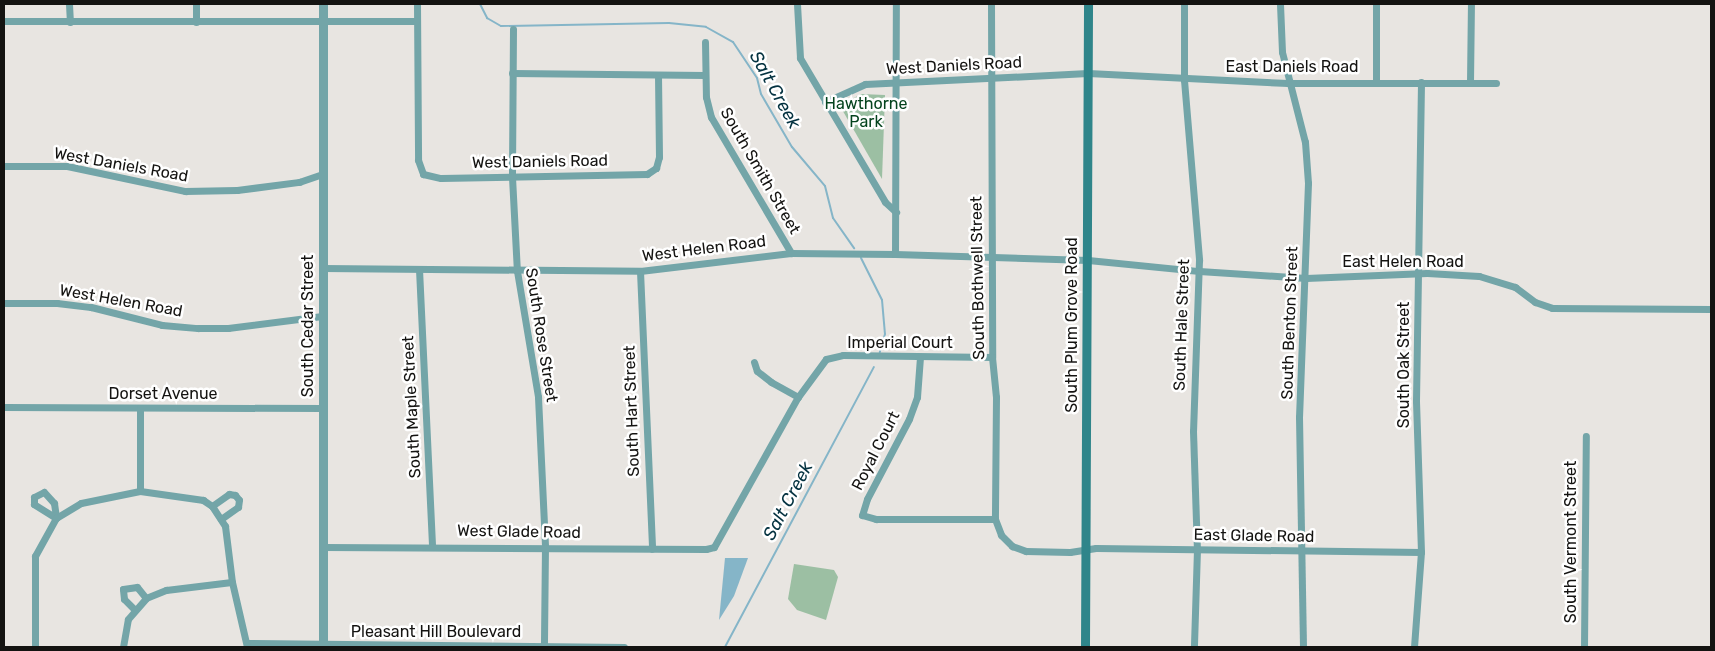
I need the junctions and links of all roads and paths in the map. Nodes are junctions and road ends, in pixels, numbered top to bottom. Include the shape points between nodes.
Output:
1 (70, 4) edge
2 (196, 4) edge
3 (323, 4) edge
4 (417, 4) edge
5 (797, 4) edge
6 (896, 4) edge
7 (991, 4) edge
8 (1088, 4) edge
9 (1184, 4) edge
10 (1280, 4) edge
11 (1376, 4) edge
12 (1471, 4) edge
13 (416, 20) junction
14 (4, 21) edge
15 (70, 22) junction
16 (196, 22) junction
17 (324, 22) junction
18 (513, 29) dead end
19 (705, 42) dead end
20 (512, 73) junction
21 (1088, 73) junction
22 (658, 75) junction
23 (705, 75) junction
24 (991, 78) junction
25 (1184, 80) junction
26 (1376, 82) junction
27 (1421, 82) junction
28 (1470, 82) junction
29 (1288, 83) junction
30 (1496, 83) dead end
31 (896, 84) junction
32 (825, 102) junction
33 (4, 166) edge
34 (322, 174) junction
35 (512, 177) junction
36 (896, 212) junction
37 (791, 252) junction
38 (895, 254) junction
39 (992, 259) junction
40 (1088, 260) junction
41 (323, 268) junction
42 (419, 268) junction
43 (517, 271) junction
44 (640, 271) junction
45 (1199, 271) junction
46 (1418, 274) junction
47 (1306, 278) junction
48 (4, 304) edge
49 (1711, 309) edge
50 (322, 316) junction
51 (920, 357) junction
52 (992, 357) junction
53 (754, 362) dead end
54 (798, 397) junction
55 (4, 408) edge
56 (140, 408) junction
57 (323, 408) junction
58 (1586, 436) dead end
59 (140, 491) junction
60 (212, 506) junction
61 (221, 519) junction
62 (995, 519) junction
63 (432, 545) junction
64 (545, 546) junction
65 (323, 547) junction
66 (714, 547) joint
67 (1086, 548) junction
68 (1197, 548) junction
69 (652, 549) junction
70 (1304, 551) junction
71 (1421, 552) junction
72 (232, 582) junction
73 (146, 598) junction
74 (134, 609) junction
75 (247, 645) edge
76 (544, 645) junction
77 (322, 646) edge
78 (35, 647) edge
79 (123, 647) edge
80 (624, 647) edge
81 (1085, 647) edge
82 (1194, 647) edge
83 (1304, 647) edge
84 (1414, 647) edge
85 (1584, 647) edge

1 - 15 street
2 - 16 street
3 - 17 street, South Cedar Street
4 - 13 street
5 - 32 street via 800,58
6 - 31 street
7 - 24 street, South Bothwell Street
8 - 21 main road, South Plum Grove Road
9 - 25 street, South Hale Street
10 - 29 street, South Benton Street via 1282,52
11 - 26 street
12 - 28 street
13 - 17 street
13 - 35 street, West Daniels Road via 418,160 423,174 441,178
14 - 15 street
15 - 16 street
16 - 17 street
17 - 34 street, South Cedar Street
18 - 20 street, South Rose Street
19 - 23 street, South Smith Street
20 - 22 street
20 - 35 street, South Rose Street
21 - 24 street, West Daniels Road
21 - 25 street, East Daniels Road
21 - 40 main road, South Plum Grove Road
22 - 23 street
22 - 35 street, West Daniels Road via 659,157 656,168 647,174
23 - 37 street, South Smith Street via 711,117
24 - 31 street, West Daniels Road
24 - 39 street, South Bothwell Street
25 - 29 street, East Daniels Road
25 - 45 street, South Hale Street
26 - 27 street, East Daniels Road
26 - 29 street, East Daniels Road
27 - 28 street, East Daniels Road
27 - 46 street, South Oak Street
28 - 30 street, East Daniels Road
29 - 47 street, South Benton Street via 1306,159
31 - 32 street, West Daniels Road via 856,86
31 - 36 street
32 - 36 street via 885,202
33 - 34 street, West Daniels Road via 67,166 185,191 237,190 299,182
34 - 41 street, South Cedar Street
35 - 43 street, South Rose Street
36 - 38 street
37 - 38 street, West Helen Road
37 - 44 street, West Helen Road
38 - 39 street, West Helen Road
39 - 40 street, West Helen Road
39 - 52 street, South Bothwell Street
40 - 45 street, East Helen Road
40 - 67 main road, South Plum Grove Road
41 - 42 street, West Helen Road
41 - 50 street, South Cedar Street
42 - 43 street, West Helen Road
42 - 63 street, South Maple Street
43 - 44 street, West Helen Road
43 - 64 street, South Rose Street via 538,398
44 - 69 street, South Hart Street
45 - 47 street, East Helen Road
45 - 68 street, South Hale Street via 1193,431
46 - 47 street, East Helen Road
46 - 49 street, East Helen Road via 1498,280 1552,308
46 - 71 street, South Oak Street via 1416,401
47 - 70 street, South Benton Street via 1300,417
48 - 50 street, West Helen Road via 57,303 91,307 162,325 198,328 228,328
50 - 57 street, South Cedar Street
51 - 52 street, Imperial Court
51 - 54 street, Imperial Court via 843,355 826,359
51 - 62 street, Royal Court via 917,397 909,419 867,499 862,515 876,518
52 - 62 street, South Bothwell Street via 996,397
53 - 54 street via 757,371
54 - 66 street, Imperial Court
55 - 56 street, Dorset Avenue
56 - 57 street, Dorset Avenue
56 - 59 street
57 - 65 street, South Cedar Street
58 - 85 street, South Vermont Street
59 - 60 street via 203,500
59 - 78 street via 80,503 56,518 35,556
60 - 61 street
60 - 61 street via 229,494 239,500 238,507
61 - 72 street via 225,526
62 - 67 street, South Bothwell Street via 1001,535 1012,546 1026,551 1070,552
63 - 64 street, West Glade Road
63 - 65 street, West Glade Road
64 - 69 street, West Glade Road
64 - 76 street, South Rose Street
65 - 77 street, South Cedar Street
66 - 69 street, West Glade Road
67 - 68 street, East Glade Road
67 - 81 main road, South Plum Grove Road
68 - 70 street, East Glade Road
68 - 82 street, South Hale Street
70 - 71 street, East Glade Road
70 - 83 street, South Benton Street
71 - 84 street, South Oak Street
72 - 73 street via 166,590
72 - 75 street
73 - 74 street
73 - 74 street via 137,587 123,590 124,599
74 - 79 street via 125,626
75 - 77 street, Pleasant Hill Boulevard
76 - 77 street, Pleasant Hill Boulevard
76 - 80 street, Pleasant Hill Boulevard

